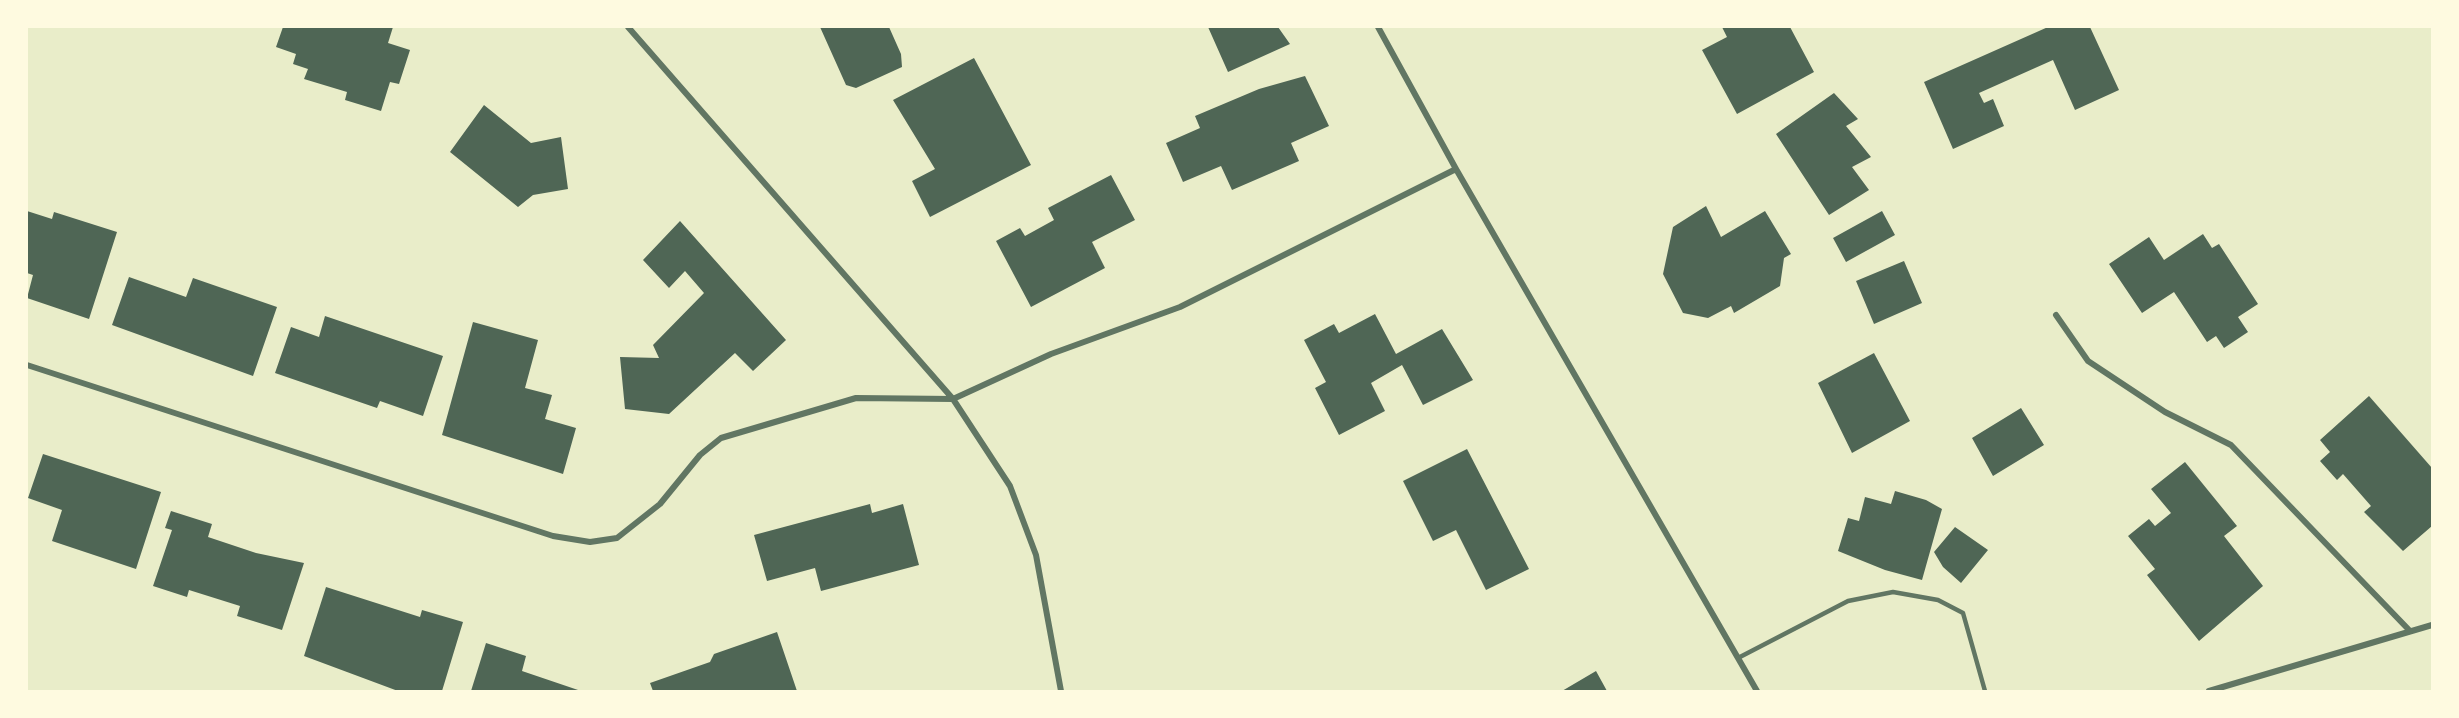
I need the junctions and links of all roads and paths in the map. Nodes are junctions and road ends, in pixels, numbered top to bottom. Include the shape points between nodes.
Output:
1 (628, 27) edge
2 (1378, 27) edge
3 (1456, 169) junction
4 (2056, 315) dead end
5 (27, 365) edge
6 (953, 399) junction
7 (2432, 625) edge
8 (2410, 632) junction
9 (1738, 658) junction
10 (1061, 691) edge
11 (1757, 691) edge
12 (1985, 691) edge
13 (2209, 691) edge

1 - 6 street
2 - 3 street
3 - 6 street via 1180,307 1051,354
3 - 9 street
4 - 8 street via 2088,361 2164,412 2231,445
5 - 6 street via 553,536 590,542 617,538 660,504 700,455 721,438 856,398
6 - 10 street via 1010,486 1033,545
7 - 8 street
8 - 13 street
9 - 11 street
9 - 12 lane via 1848,601 1893,592 1938,600 1963,613

